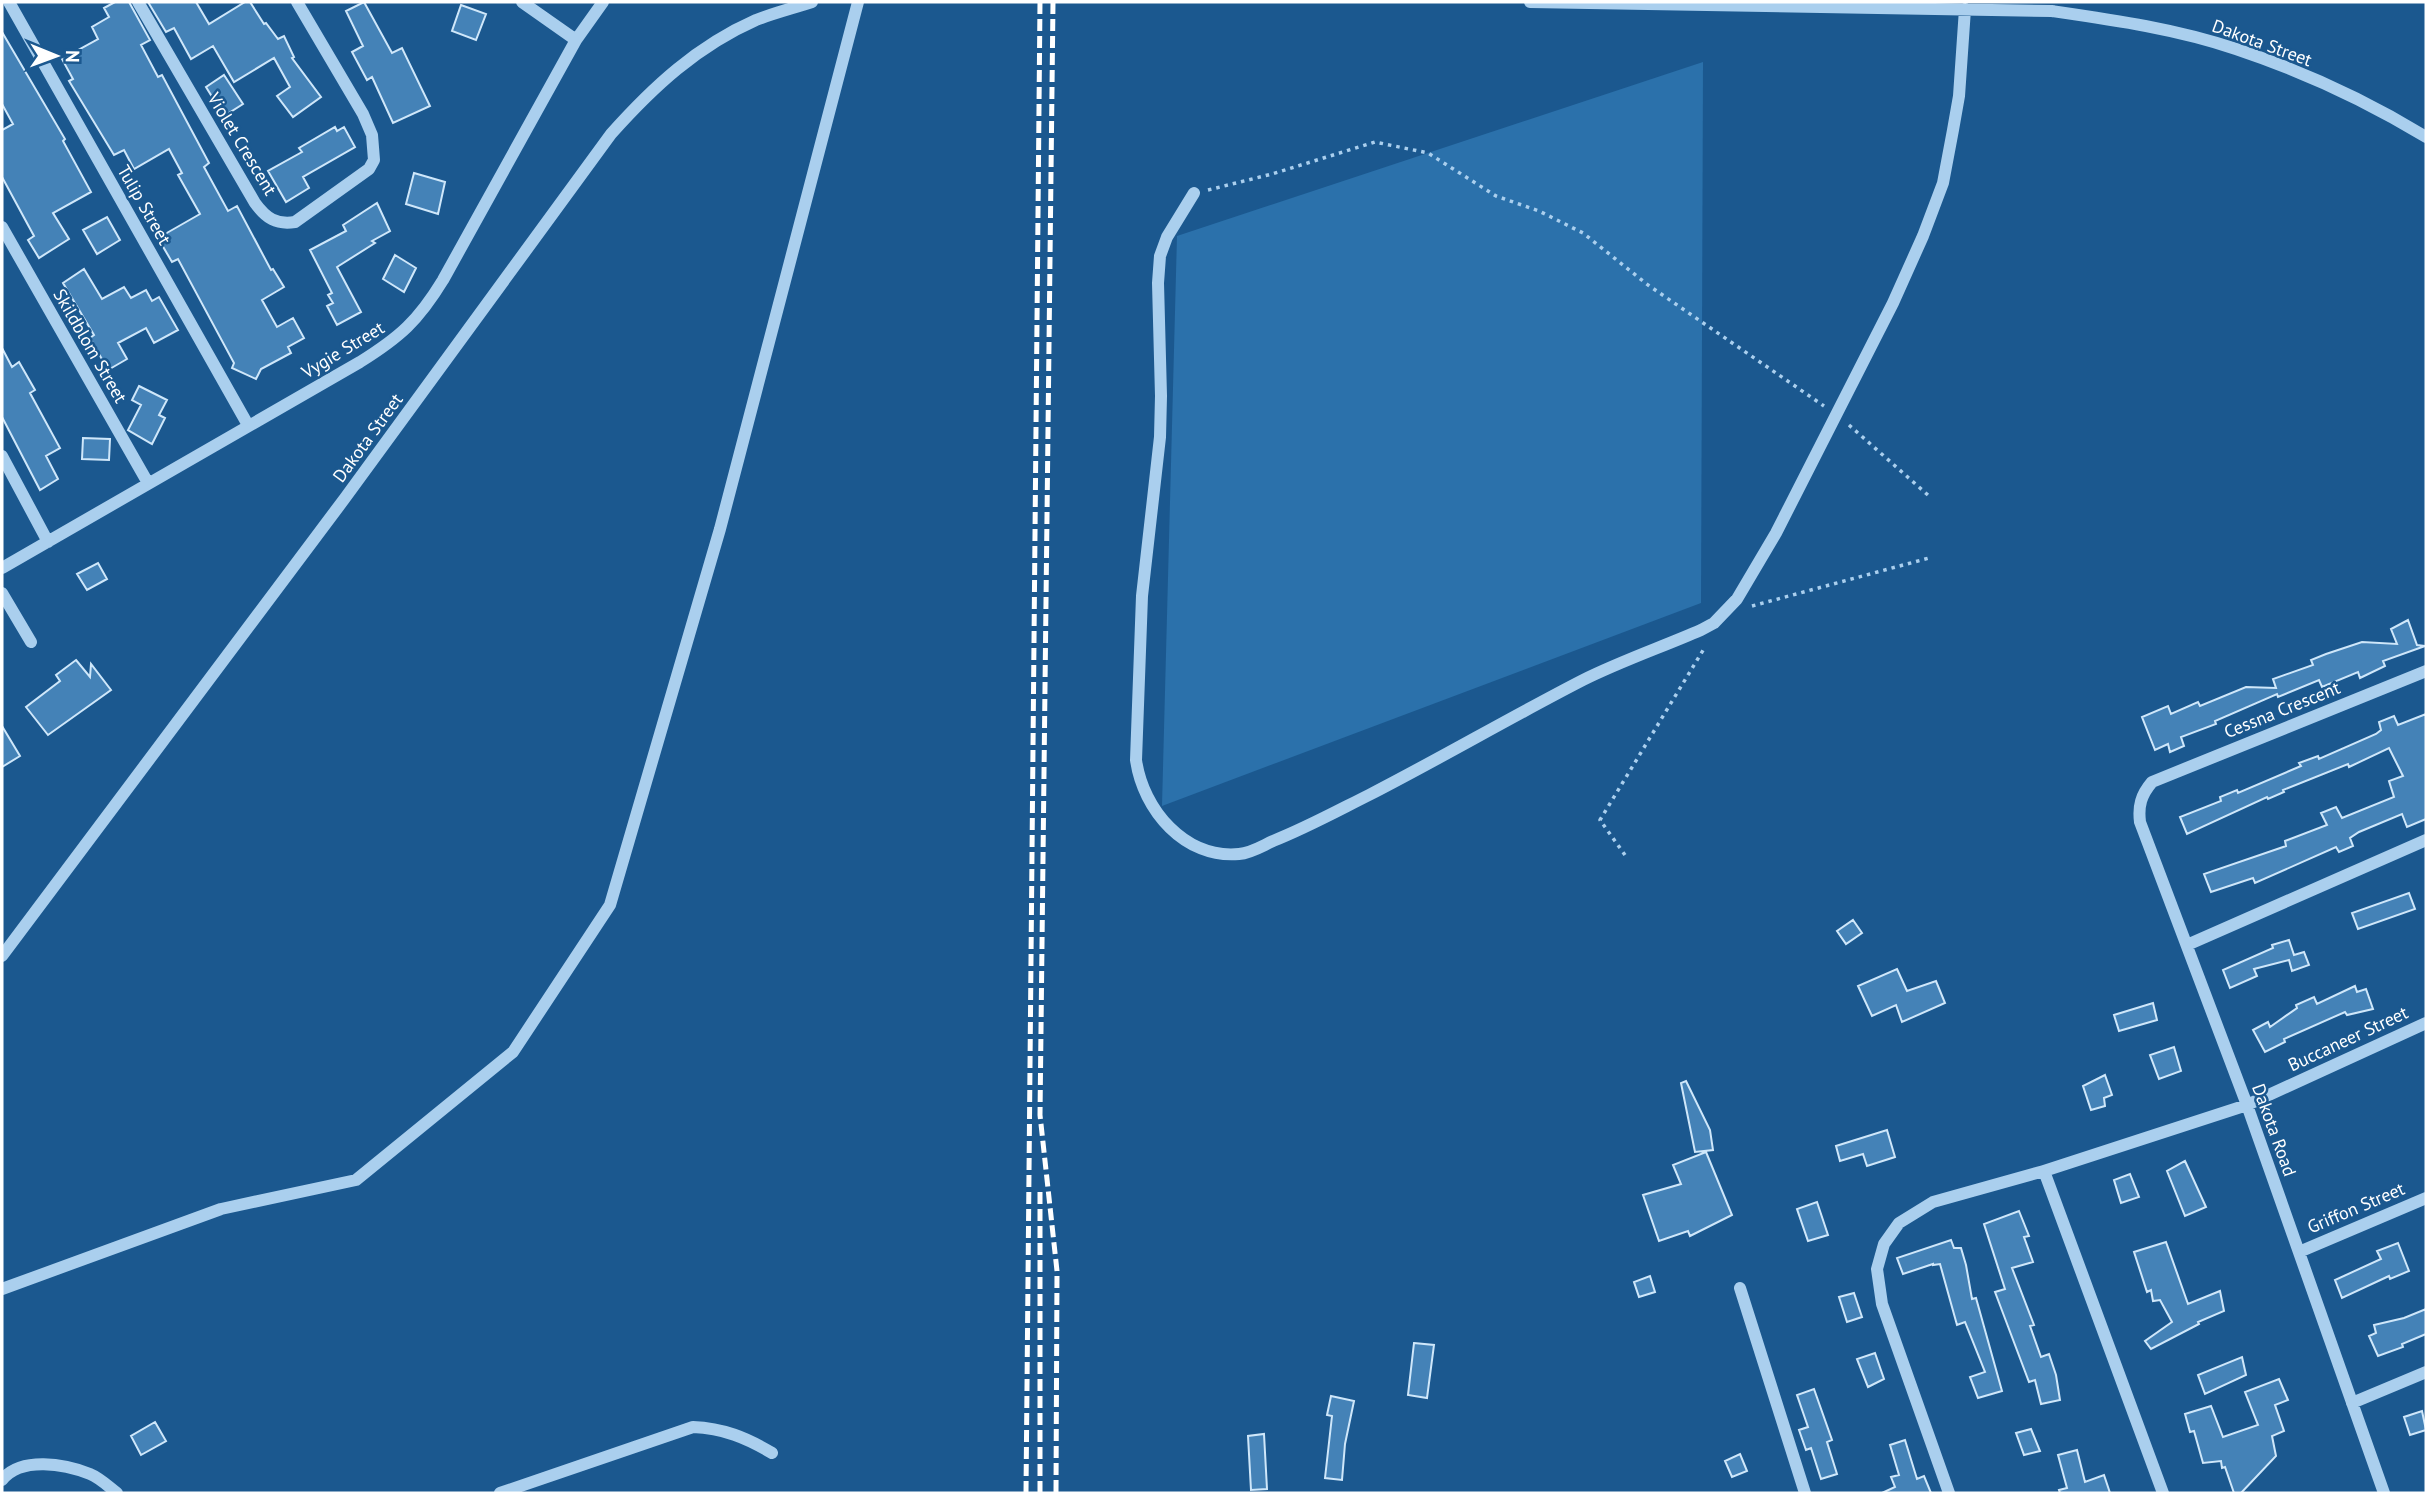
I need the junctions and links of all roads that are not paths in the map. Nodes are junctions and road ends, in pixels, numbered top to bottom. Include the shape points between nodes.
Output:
1 (9, 2) edge
2 (138, 2) edge
3 (297, 2) edge
4 (522, 2) edge
5 (603, 2) edge
6 (813, 2) edge
7 (858, 2) edge
8 (1530, 2) edge
9 (1781, 4) edge
10 (1913, 5) edge
11 (1965, 9) junction
12 (576, 40) junction
13 (2426, 137) edge
14 (1195, 193) road end
15 (2, 227) edge
16 (248, 425) junction
17 (2, 456) edge
18 (148, 483) junction
19 (48, 542) junction
20 (2, 568) edge
21 (2, 593) edge
22 (31, 642) dead end
23 (2426, 671) edge
24 (2152, 782) joint
25 (2426, 840) edge
26 (2187, 945) junction
27 (2, 956) edge
28 (2426, 1023) edge
29 (2247, 1105) junction
30 (2044, 1171) junction
31 (2426, 1198) edge
32 (2299, 1252) junction
33 (1740, 1288) dead end
34 (2, 1289) edge
35 (2426, 1372) edge
36 (2352, 1403) junction
37 (772, 1453) dead end
38 (2, 1480) edge
39 (117, 1493) edge
40 (500, 1493) edge
41 (1805, 1493) edge
42 (1950, 1493) edge
43 (2164, 1493) edge
44 (2384, 1493) edge

1 - 16 street, Tulip Street
2 - 3 street, Violet Crescent via 255,203 263,215 282,224 295,222 369,169 375,148 363,114
4 - 12 street
5 - 12 street, Vygie Street
6 - 27 street, Dakota Street via 757,20 695,54 653,89 611,134 354,487
7 - 34 street via 720,529 610,905 513,1052 356,1180 220,1209
8 - 9 street, Dakota Street
9 - 10 street, Dakota Street
10 - 11 street, Dakota Street
11 - 13 street, Dakota Street via 2052,11 2120,21 2225,46 2351,96
11 - 14 street via 1959,96 1942,183 1923,236 1776,533 1726,612 1701,630 1586,678 1428,765 1240,854 1217,853 1188,843 1143,792 1136,760 1142,596 1160,436 1160,256
12 - 16 street, Vygie Street via 443,280 413,323 360,362
15 - 18 street, Skildblom Street
16 - 18 street, Vygie Street
17 - 19 street
18 - 19 street, Vygie Street
19 - 20 street, Vygie Street
21 - 22 street
23 - 24 street, Cessna Crescent
24 - 26 street, Dakota Road via 2141,798 2140,822
25 - 26 street
26 - 29 street, Dakota Road
28 - 29 street, Buccaneer Street
29 - 30 street, Buccaneer Street
29 - 32 street, Dakota Road
30 - 42 street, Buccaneer Street via 1933,1202 1899,1223 1880,1256 1877,1269 1882,1304
30 - 43 street
31 - 32 street, Griffon Street
32 - 36 street, Dakota Road
33 - 41 street
35 - 36 street
36 - 44 street, Dakota Road
37 - 40 street via 726,1431 693,1427
38 - 39 street via 29,1465 63,1466 92,1475

